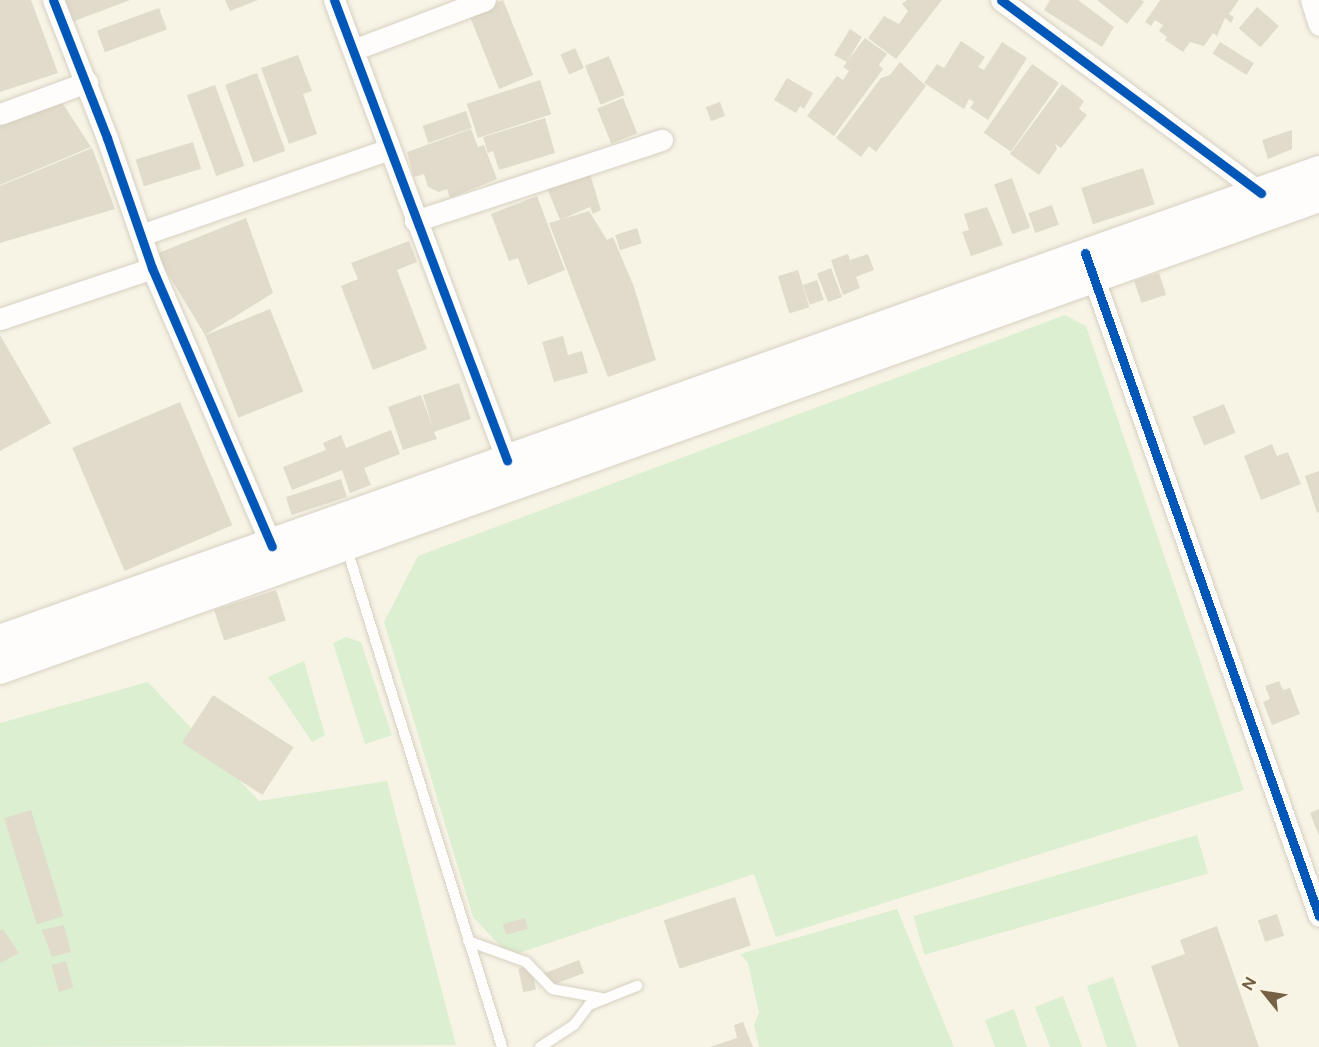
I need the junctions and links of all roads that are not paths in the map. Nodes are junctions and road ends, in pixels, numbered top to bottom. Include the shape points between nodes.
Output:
1 (53, 0) edge
2 (334, 0) edge
3 (485, 0) edge
4 (1001, 0) edge
5 (353, 50) junction
6 (87, 82) junction
7 (0, 114) edge
8 (662, 140) dead end
9 (389, 149) junction
10 (1319, 171) edge
11 (1261, 193) junction
12 (1319, 197) edge
13 (415, 221) junction
14 (141, 236) junction
15 (1089, 266) junction
16 (152, 268) junction
17 (0, 319) edge
18 (507, 461) junction
19 (272, 546) junction
20 (346, 546) junction
21 (2, 634) edge
22 (0, 669) edge
23 (1319, 916) edge
24 (468, 941) junction
25 (637, 986) dead end
26 (601, 998) junction
27 (502, 1047) edge
28 (540, 1047) edge

1 - 6 street
2 - 5 street
3 - 5 street
4 - 11 street
5 - 9 street
6 - 7 street
6 - 14 street
8 - 13 street
9 - 13 street
9 - 14 street
10 - 11 main road
11 - 15 main road
12 - 15 main road
13 - 18 street
14 - 16 street
15 - 18 main road
15 - 20 main road
15 - 23 street
16 - 17 street
16 - 19 street
18 - 19 main road
19 - 21 main road
20 - 22 main road
20 - 24 lane
24 - 26 lane via 526,962 552,989
24 - 27 lane
25 - 26 lane
26 - 28 lane via 588,1005 574,1025

